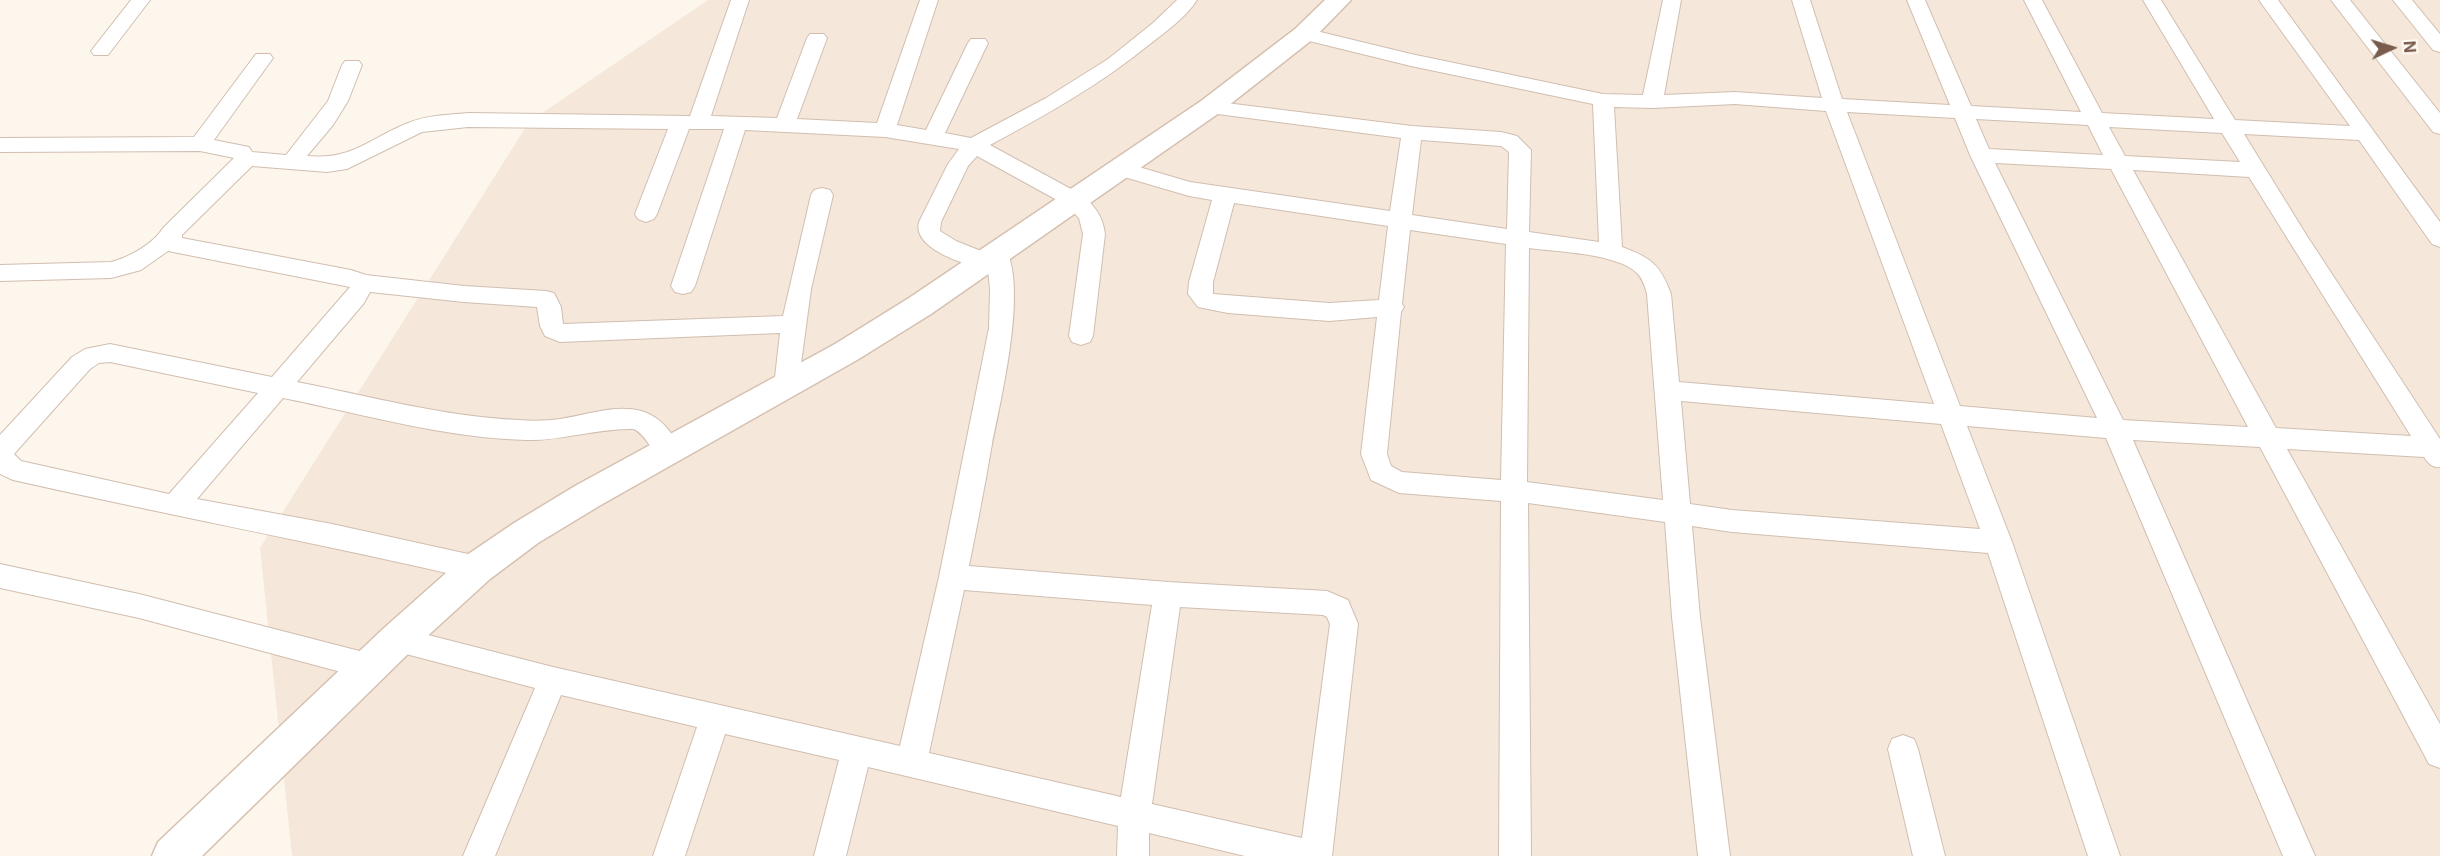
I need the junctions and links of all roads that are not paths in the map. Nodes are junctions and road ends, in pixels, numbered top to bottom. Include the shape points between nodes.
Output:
1 (141, 0) edge
2 (740, 0) edge
3 (929, 0) edge
4 (1188, 0) edge
5 (1339, 0) edge
6 (1672, 0) edge
7 (1801, 0) edge
8 (1916, 0) edge
9 (2033, 0) edge
10 (2152, 0) edge
11 (2268, 0) edge
12 (2340, 0) edge
13 (2402, 0) edge
14 (2431, 25) edge
15 (1304, 34) junction
16 (817, 38) dead end
17 (978, 43) dead end
18 (2440, 46) edge
19 (101, 51) dead end
20 (263, 58) dead end
21 (352, 65) dead end
22 (1603, 100) junction
23 (1652, 102) junction
24 (1834, 105) junction
25 (1210, 107) junction
26 (1962, 111) junction
27 (2096, 118) junction
28 (690, 123) junction
29 (737, 123) junction
30 (783, 126) junction
31 (2228, 126) junction
32 (2440, 127) edge
33 (885, 130) junction
34 (1412, 134) junction
35 (2366, 134) junction
36 (933, 137) junction
37 (201, 144) junction
38 (0, 145) edge
39 (974, 145) junction
40 (1981, 155) junction
41 (245, 158) junction
42 (291, 162) junction
43 (2118, 163) junction
44 (1122, 169) junction
45 (2255, 170) junction
46 (1225, 194) junction
47 (822, 195) dead end
48 (1074, 200) junction
49 (646, 214) dead end
50 (1399, 219) junction
51 (1519, 237) junction
52 (2440, 239) edge
53 (169, 240) junction
54 (1611, 252) junction
55 (992, 257) junction
56 (0, 273) edge
57 (363, 283) junction
58 (683, 286) dead end
59 (1392, 307) junction
60 (791, 324) junction
61 (1081, 336) dead end
62 (278, 385) junction
63 (786, 386) junction
64 (1669, 391) junction
65 (1950, 416) junction
66 (2115, 429) junction
67 (2269, 438) junction
68 (0, 451) edge
69 (669, 452) junction
70 (2436, 454) edge
71 (1515, 490) junction
72 (175, 506) junction
73 (1679, 513) junction
74 (1998, 542) junction
75 (477, 568) junction
76 (0, 576) edge
77 (953, 577) junction
78 (1168, 594) junction
79 (397, 640) junction
80 (371, 667) junction
81 (553, 680) junction
82 (715, 718) junction
83 (1903, 749) dead end
84 (857, 750) junction
85 (2440, 754) edge
86 (912, 763) junction
87 (1134, 816) junction
88 (173, 856) edge
89 (479, 856) edge
90 (669, 856) edge
91 (830, 856) edge
92 (1133, 856) edge
93 (1312, 856) edge
94 (1317, 856) edge
95 (1515, 856) edge
96 (1714, 856) edge
97 (1929, 856) edge
98 (2104, 856) edge
99 (2299, 856) edge

1 - 19 street
2 - 28 street
3 - 33 street
4 - 39 street via 1115,63 1053,104
5 - 15 street
6 - 23 street
7 - 24 street
8 - 26 street
9 - 27 street
10 - 31 street
11 - 35 street
12 - 32 street
13 - 14 street
14 - 18 street
15 - 22 street
15 - 25 street
16 - 30 street
17 - 36 street
20 - 37 street
21 - 42 street via 338,101
22 - 23 street
22 - 54 street
23 - 24 street via 1736,98
24 - 26 street
24 - 65 street
25 - 34 street
25 - 44 street
26 - 27 street
26 - 40 street
27 - 31 street
27 - 43 street
28 - 29 street
28 - 42 street via 438,122 416,127 347,162
28 - 49 street
29 - 30 street
29 - 58 street
30 - 33 street
31 - 35 street
31 - 45 street
33 - 36 street
34 - 50 street
34 - 51 street via 1501,139 1517,145 1521,158
35 - 52 street
36 - 39 street
37 - 38 street
37 - 41 street via 241,152
39 - 48 street
39 - 55 street via 950,181 928,232 943,244
40 - 43 street
40 - 66 street
41 - 42 street
41 - 53 street via 179,224
43 - 45 street
43 - 67 street
44 - 46 street via 1189,189
44 - 48 street
45 - 70 street
46 - 50 street
46 - 59 street via 1201,282 1200,294 1206,301 1329,312
47 - 60 street
48 - 55 street
48 - 61 street via 1089,212 1093,223
50 - 51 street
50 - 59 street
51 - 54 street
51 - 71 street via 1515,300
53 - 56 street via 133,264 111,270
53 - 57 street via 176,247
54 - 64 street via 1640,262 1653,274 1659,294
55 - 63 street via 846,352
55 - 77 street via 1002,290 1001,328
57 - 60 street via 546,298 553,330 561,333
57 - 62 street via 356,297
59 - 71 street via 1374,454 1380,473 1399,482
60 - 63 street
62 - 68 street via 125,355 94,355 81,363
62 - 69 street via 459,424 506,430 551,430 640,420 648,423
62 - 72 street
63 - 69 street
64 - 65 street
64 - 73 street
65 - 66 street
65 - 74 street
66 - 67 street
66 - 99 street
67 - 70 street
67 - 85 street
68 - 72 street via 13,470
69 - 75 street via 577,502
71 - 73 street
71 - 95 street
72 - 75 street via 332,535
73 - 74 street via 1732,521
73 - 96 street via 1686,617
74 - 98 street
75 - 79 street
76 - 80 street via 139,606
77 - 78 street
77 - 86 street
78 - 87 street
78 - 94 street via 1327,603 1338,609 1344,624
79 - 80 street
79 - 81 street
80 - 88 street
81 - 82 street
81 - 89 street
82 - 84 street
82 - 90 street
83 - 97 street
84 - 86 street
84 - 91 street
86 - 87 street
87 - 92 street
87 - 93 street

